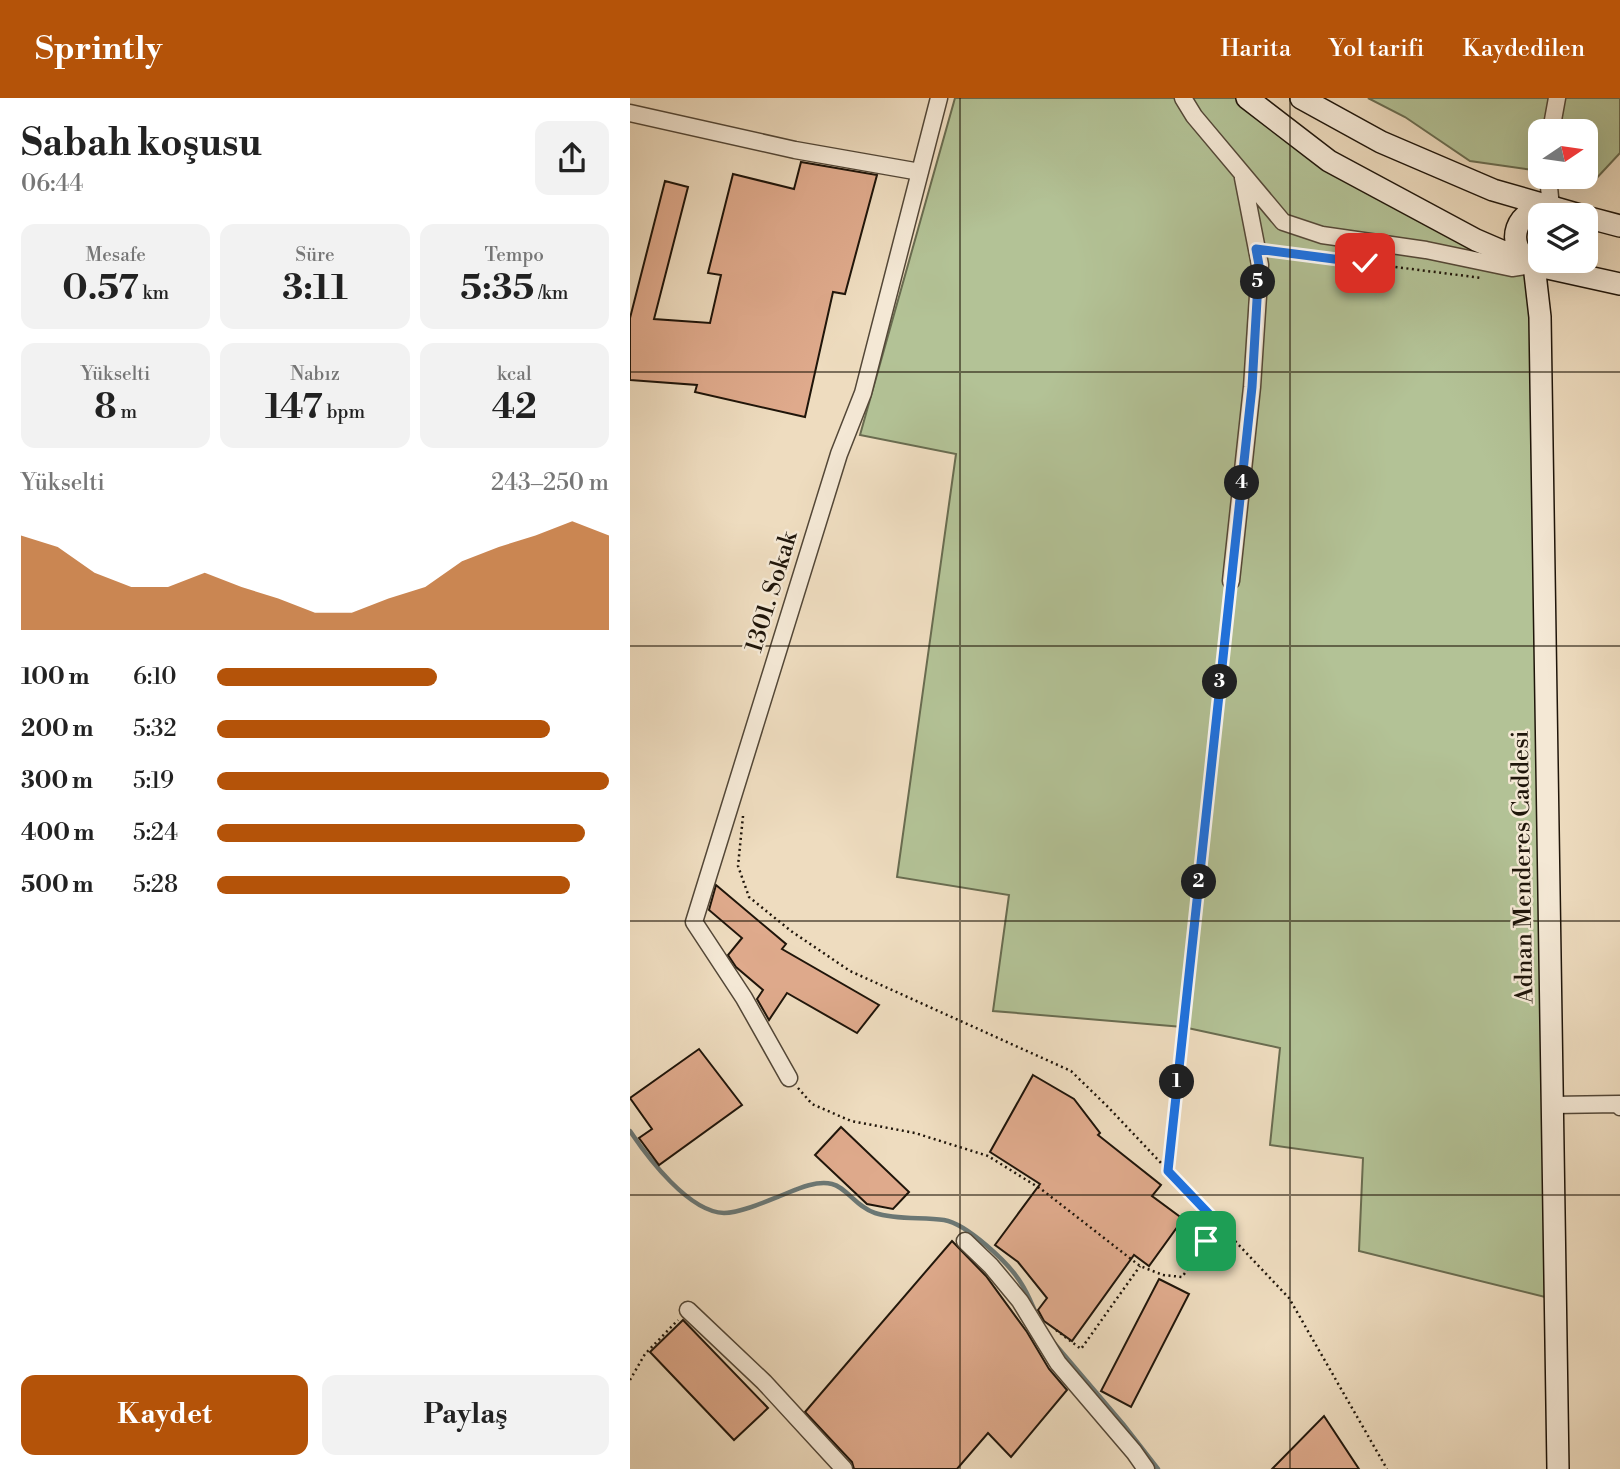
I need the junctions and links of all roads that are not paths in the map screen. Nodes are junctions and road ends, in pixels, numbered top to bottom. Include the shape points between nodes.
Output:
1 (939, 98) edge
2 (1183, 98) edge
3 (1247, 98) edge
4 (1301, 98) edge
5 (1558, 98) edge
6 (630, 113) edge
7 (1554, 119) edge
8 (920, 172) junction
9 (1243, 176) junction
10 (1535, 203) edge
11 (1528, 212) edge
12 (1598, 220) edge
13 (1620, 226) edge
14 (1528, 255) edge
15 (1528, 258) edge
16 (1528, 266) edge
17 (1546, 273) edge
18 (1580, 273) edge
19 (1620, 284) edge
20 (1231, 581) road end
21 (789, 1078) road end
22 (1553, 1105) junction
23 (1620, 1105) edge
24 (965, 1241) dead end
25 (688, 1310) road end
26 (844, 1469) edge
27 (1146, 1469) edge
28 (1558, 1469) edge

1 - 8 street, 1301. Sokak
2 - 9 street
3 - 15 street via 1329,161 1476,240
4 - 10 street via 1381,142
5 - 7 street
6 - 8 street
8 - 21 street, 1301. Sokak via 863,393 839,454 694,922
9 - 16 street via 1283,222 1322,235 1512,268
9 - 20 street via 1259,265 1252,387
11 - 14 street via 1516,232 1519,251
12 - 13 street
17 - 22 street, Adnan Menderes Caddesi via 1541,317
18 - 19 street
22 - 23 street
22 - 28 street, Adnan Menderes Caddesi
24 - 27 street via 1020,1301 1058,1363
25 - 26 street via 764,1382

